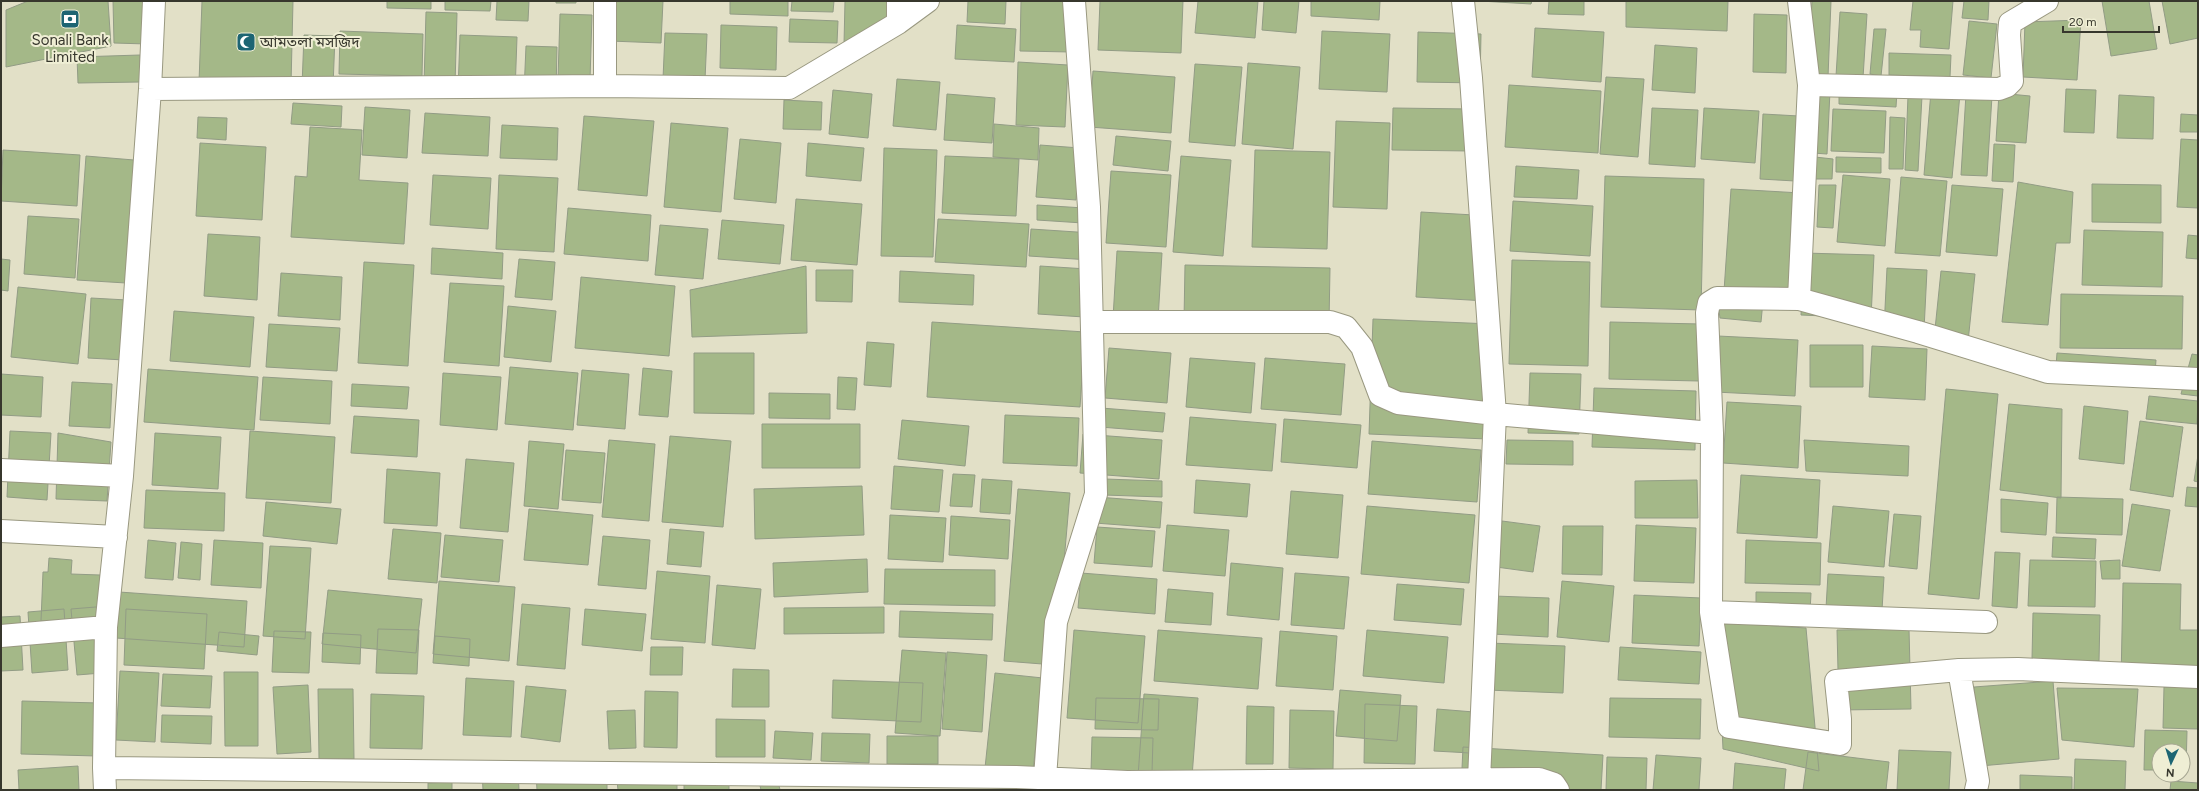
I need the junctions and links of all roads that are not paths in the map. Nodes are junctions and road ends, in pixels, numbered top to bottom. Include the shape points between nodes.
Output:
1 (154, 1) edge
2 (605, 1) edge
3 (898, 1) edge
4 (928, 1) edge
5 (1074, 1) edge
6 (1463, 1) edge
7 (1799, 1) edge
8 (2048, 1) edge
9 (898, 23) junction
10 (605, 86) junction
11 (1809, 86) junction
12 (150, 89) junction
13 (1798, 299) junction
14 (1092, 322) junction
15 (2198, 379) edge
16 (1495, 414) junction
17 (1712, 433) junction
18 (1, 470) edge
19 (122, 476) junction
20 (1, 531) edge
21 (116, 537) junction
22 (1711, 612) junction
23 (1986, 622) dead end
24 (106, 627) junction
25 (1, 636) edge
26 (1959, 670) junction
27 (2198, 677) edge
28 (104, 768) junction
29 (1045, 778) junction
30 (1479, 780) junction
31 (745, 782) edge
32 (1126, 786) edge
33 (105, 790) edge
34 (1558, 790) edge
35 (1976, 790) edge

1 - 12 street
2 - 10 street
3 - 9 street
4 - 9 street
5 - 14 street via 1089,207
6 - 16 street via 1471,78
7 - 11 street
8 - 11 street via 2010,23 2012,82 1999,89
9 - 10 street via 789,88
10 - 12 street
11 - 13 street
12 - 19 street
13 - 15 street via 2048,372
13 - 17 street via 1717,298 1709,304 1707,314
14 - 16 street via 1330,322 1346,327 1362,347 1380,395 1398,403
14 - 29 street via 1096,494 1056,622
16 - 17 street
16 - 30 street
17 - 22 street
18 - 19 street
19 - 21 street
20 - 21 street
21 - 24 street
22 - 23 street
22 - 26 street via 1729,727 1840,744 1836,681
24 - 25 street
24 - 28 street
26 - 27 street via 2018,669
26 - 35 street via 1978,781
28 - 31 street
28 - 33 street
29 - 31 street
29 - 32 street
30 - 32 street
30 - 34 street via 1539,779 1554,784

